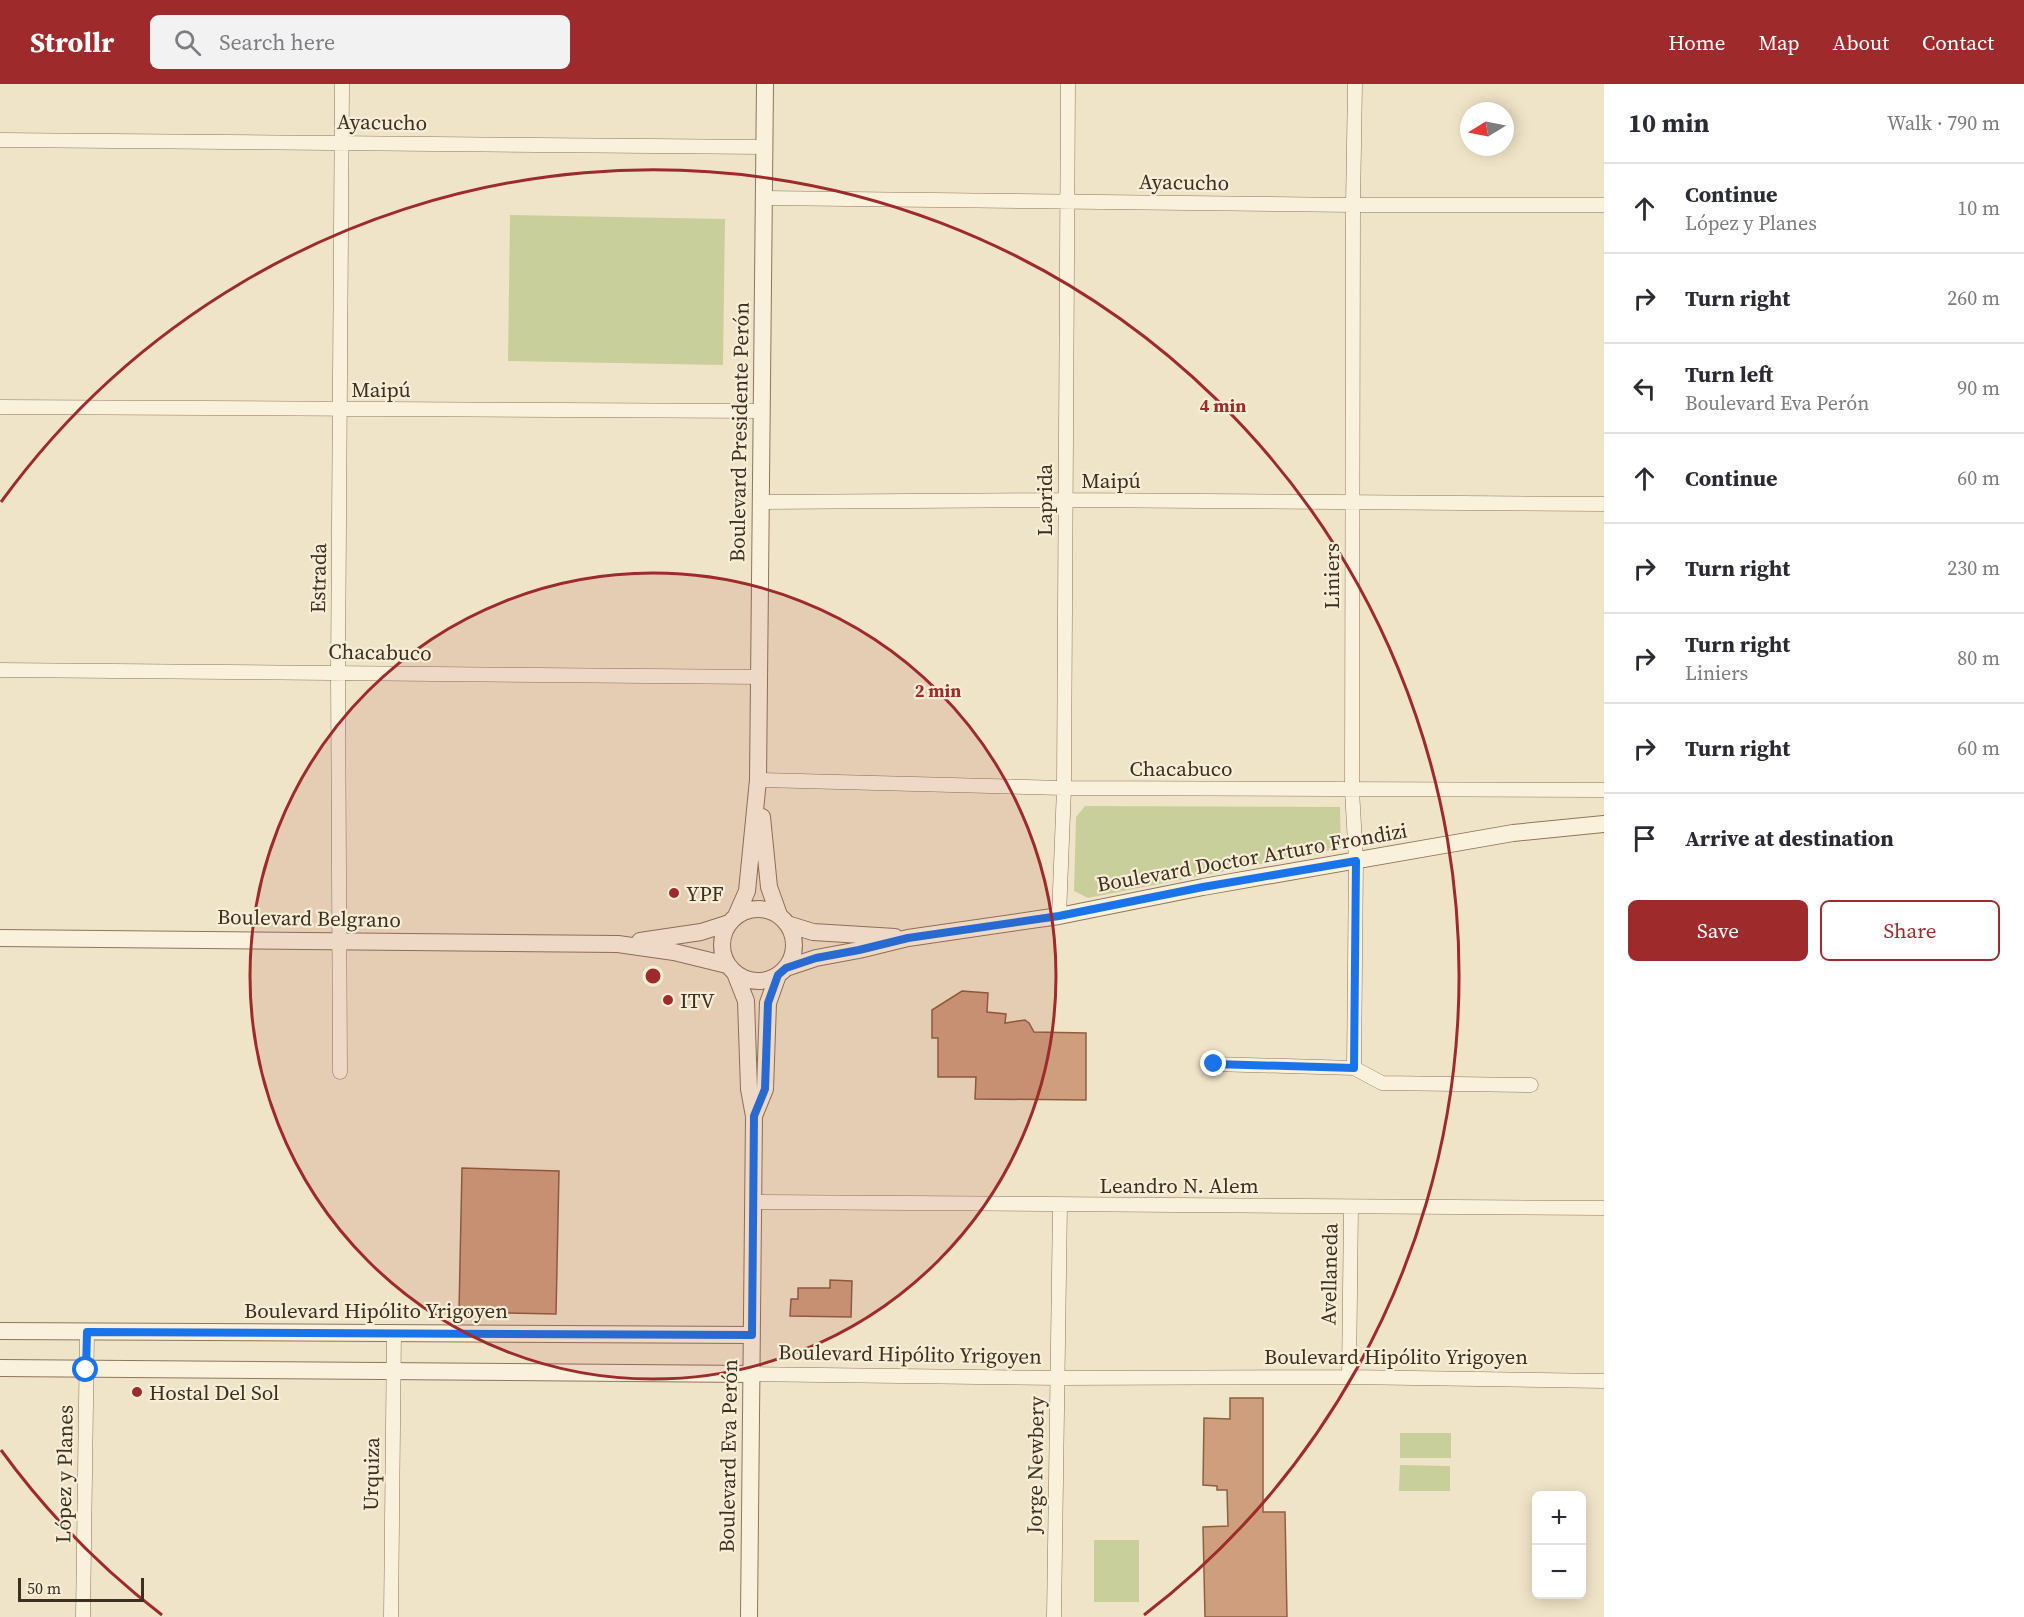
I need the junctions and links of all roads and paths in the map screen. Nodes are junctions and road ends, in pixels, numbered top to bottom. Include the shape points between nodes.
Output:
1 (342, 84) edge
2 (765, 84) edge
3 (1068, 84) edge
4 (1355, 84) edge
5 (0, 140) edge
6 (341, 143) junction
7 (764, 147) junction
8 (764, 198) junction
9 (1067, 201) junction
10 (1353, 205) junction
11 (1604, 205) edge
12 (0, 406) edge
13 (341, 410) junction
14 (762, 411) junction
15 (1065, 500) junction
16 (761, 502) junction
17 (1353, 502) junction
18 (1604, 504) edge
19 (0, 670) edge
20 (338, 673) junction
21 (760, 677) junction
22 (758, 780) junction
23 (1064, 788) junction
24 (1352, 790) junction
25 (1604, 790) edge
26 (1604, 824) edge
27 (1356, 861) junction
28 (1059, 916) junction
29 (732, 919) junction
30 (783, 919) junction
31 (0, 938) edge
32 (908, 938) junction
33 (338, 941) junction
34 (618, 944) junction
35 (731, 969) junction
36 (782, 972) junction
37 (1214, 1064) dead end
38 (1354, 1068) junction
39 (340, 1072) dead end
40 (1531, 1085) dead end
41 (754, 1116) junction
42 (754, 1202) junction
43 (1060, 1205) junction
44 (1351, 1207) junction
45 (1604, 1208) edge
46 (0, 1331) edge
47 (87, 1332) junction
48 (394, 1332) junction
49 (752, 1335) junction
50 (0, 1368) edge
51 (86, 1370) junction
52 (393, 1372) junction
53 (751, 1374) junction
54 (1349, 1377) junction
55 (1058, 1378) junction
56 (1604, 1381) edge
57 (83, 1617) edge
58 (391, 1617) edge
59 (749, 1617) edge
60 (1054, 1617) edge

1 - 6 street, Estrada
2 - 7 street, Boulevard Presidente Perón
3 - 9 street, Laprida
4 - 10 street, Liniers
5 - 6 street, Ayacucho
6 - 7 street, Ayacucho
6 - 13 street, Estrada
7 - 8 street, Boulevard Presidente Perón
8 - 9 street, Ayacucho
8 - 14 street, Boulevard Presidente Perón
9 - 10 street, Ayacucho
9 - 15 street, Laprida
10 - 11 street, Ayacucho
10 - 17 street, Liniers
12 - 13 street, Maipú
13 - 14 street, Maipú
13 - 20 street, Estrada
14 - 16 street, Boulevard Presidente Perón
15 - 16 street, Maipú
15 - 17 street, Maipú
15 - 23 street, Laprida
16 - 21 street, Boulevard Presidente Perón
17 - 18 street, Maipú
17 - 24 street, Liniers
19 - 20 street, Chacabuco
20 - 21 street, Chacabuco
20 - 33 street, Estrada
21 - 22 street, Boulevard Presidente Perón
22 - 23 street, Chacabuco
22 - 29 street, Boulevard Presidente Perón via 747,891
22 - 30 street, Boulevard Presidente Perón via 769,887
23 - 24 street, Chacabuco
23 - 28 street, Laprida
24 - 25 street, Chacabuco
24 - 27 street, Liniers
26 - 27 street, Boulevard Doctor Arturo Frondizi via 1513,833
27 - 28 street, Boulevard Doctor Arturo Frondizi
27 - 38 street, Liniers
28 - 32 street, Boulevard Doctor Arturo Frondizi
29 - 30 street via 756,908
29 - 34 street, Boulevard Belgrano via 701,932
29 - 35 street, Boulevard Presidente Perón via 722,943
30 - 32 street, Boulevard Doctor Arturo Frondizi via 813,932
30 - 36 street, Boulevard Presidente Perón via 793,934 794,946 792,958
31 - 33 street, Boulevard Belgrano
32 - 36 street, Boulevard Doctor Arturo Frondizi via 816,958
33 - 34 street, Boulevard Belgrano
33 - 39 street, Estrada
34 - 35 street, Boulevard Belgrano via 674,952
35 - 36 street via 756,981
35 - 41 street, Boulevard Presidente Perón via 746,1001 749,1089
36 - 41 street, Boulevard Presidente Perón via 768,1003 765,1089
37 - 38 street
38 - 40 street via 1382,1083
41 - 42 street, Boulevard Eva Perón
42 - 43 street, Leandro N. Alem
42 - 49 street, Boulevard Eva Perón
43 - 44 street, Leandro N. Alem
43 - 55 street, Jorge Newbery
44 - 45 street, Leandro N. Alem
44 - 54 street, Avellaneda
46 - 47 street, Boulevard Hipólito Yrigoyen
47 - 48 street, Boulevard Hipólito Yrigoyen
47 - 51 street, López y Planes
48 - 49 street, Boulevard Hipólito Yrigoyen
48 - 52 street, Urquiza
49 - 53 street, Boulevard Eva Perón
50 - 51 street, Boulevard Hipólito Yrigoyen
51 - 52 street, Boulevard Hipólito Yrigoyen
51 - 57 street, López y Planes
52 - 53 street, Boulevard Hipólito Yrigoyen
52 - 58 street, Urquiza
53 - 55 street, Boulevard Hipólito Yrigoyen
53 - 59 street, Boulevard Eva Perón
54 - 55 street, Boulevard Hipólito Yrigoyen
54 - 56 street, Boulevard Hipólito Yrigoyen
55 - 60 street, Jorge Newbery

